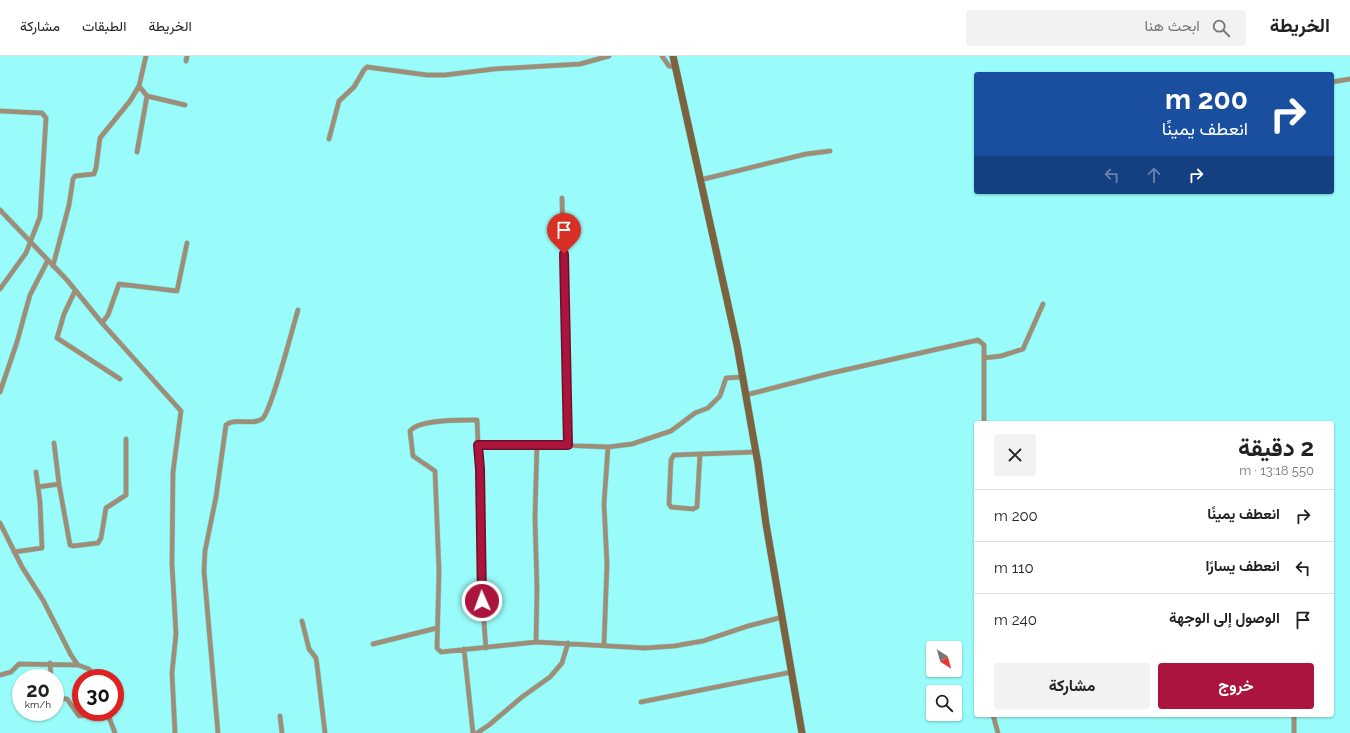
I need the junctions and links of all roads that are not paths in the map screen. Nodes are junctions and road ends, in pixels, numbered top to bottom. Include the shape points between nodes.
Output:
1 (146, 56) edge
2 (609, 56) edge
3 (662, 56) edge
4 (673, 56) edge
5 (675, 67) junction
6 (1350, 79) edge
7 (1334, 82) edge
8 (139, 86) junction
9 (147, 96) junction
10 (185, 105) dead end
11 (0, 111) edge
12 (328, 138) dead end
13 (830, 151) dead end
14 (137, 152) dead end
15 (700, 180) junction
16 (562, 198) dead end
17 (0, 210) edge
18 (31, 243) junction
19 (187, 243) dead end
20 (48, 260) junction
21 (53, 266) junction
22 (0, 289) edge
23 (75, 291) junction
24 (1043, 304) dead end
25 (298, 310) dead end
26 (102, 323) junction
27 (984, 358) junction
28 (743, 377) junction
29 (120, 379) dead end
30 (0, 392) edge
31 (746, 395) junction
32 (984, 421) edge
33 (126, 439) dead end
34 (54, 443) dead end
35 (537, 444) junction
36 (478, 445) junction
37 (568, 445) junction
38 (608, 447) junction
39 (756, 452) junction
40 (700, 454) junction
41 (36, 472) dead end
42 (59, 484) junction
43 (38, 487) junction
44 (0, 523) edge
45 (14, 552) junction
46 (783, 617) junction
47 (302, 621) dead end
48 (437, 628) junction
49 (536, 642) junction
50 (568, 643) junction
51 (373, 644) dead end
52 (604, 645) junction
53 (486, 648) junction
54 (464, 649) junction
55 (50, 664) junction
56 (78, 665) junction
57 (50, 669) edge
58 (90, 669) edge
59 (792, 672) junction
60 (0, 675) edge
61 (64, 699) edge
62 (642, 702) dead end
63 (72, 706) edge
64 (280, 716) dead end
65 (994, 717) edge
66 (1294, 717) edge
67 (110, 721) edge
68 (115, 733) edge
69 (175, 733) edge
70 (218, 733) edge
71 (282, 733) edge
72 (325, 733) edge
73 (473, 733) edge
74 (477, 733) edge
75 (802, 733) edge
76 (998, 733) edge
77 (1294, 733) edge

1 - 8 street
2 - 12 street via 580,64 444,75 367,67 354,87 339,101
3 - 5 street via 669,66
4 - 5 street
5 - 15 street
6 - 7 street
8 - 9 street
8 - 21 street via 100,138 94,174 74,178
9 - 10 street
9 - 14 street
11 - 18 street via 42,113 46,116 40,217
13 - 15 street via 806,154
15 - 28 street
16 - 37 street
17 - 18 street
18 - 20 street
18 - 22 street
19 - 26 street via 177,291 118,284 108,315
20 - 21 street
20 - 30 street via 30,295
21 - 23 street
23 - 26 street
23 - 29 street via 64,314 57,338
24 - 27 street via 1023,349
25 - 70 street via 264,417 260,420 231,422 226,425 204,571
26 - 69 street via 181,411 172,472 172,564 176,634 172,673
27 - 31 street via 984,346 978,340
27 - 32 street
28 - 31 street
28 - 38 street via 726,378 720,396 712,405 695,413 671,431 632,444
31 - 39 street
33 - 42 street via 126,495 106,508 98,543 70,545
34 - 42 street
35 - 36 street
35 - 37 street
35 - 49 street
36 - 48 street via 477,420 415,426 410,431 413,456 435,471 439,571
36 - 53 street via 480,564
37 - 38 street
38 - 52 street via 604,504 607,564
39 - 40 street
39 - 46 street
40 - 40 street via 672,457 669,504 671,508 697,507
41 - 43 street
42 - 43 street
43 - 45 street via 42,548
44 - 45 street
45 - 56 street
46 - 52 street via 708,640 681,645 645,648
46 - 59 street
47 - 72 street via 309,649 316,658
48 - 51 street
48 - 54 street via 438,650 442,652
49 - 50 street
49 - 53 street
50 - 52 street
50 - 74 street via 562,663 550,677
53 - 54 street
54 - 73 street
55 - 56 street
55 - 57 street
55 - 60 street via 18,664 11,672
56 - 58 street
59 - 62 street
59 - 75 street
61 - 63 street
64 - 71 street
65 - 76 street
66 - 77 street
67 - 68 street

